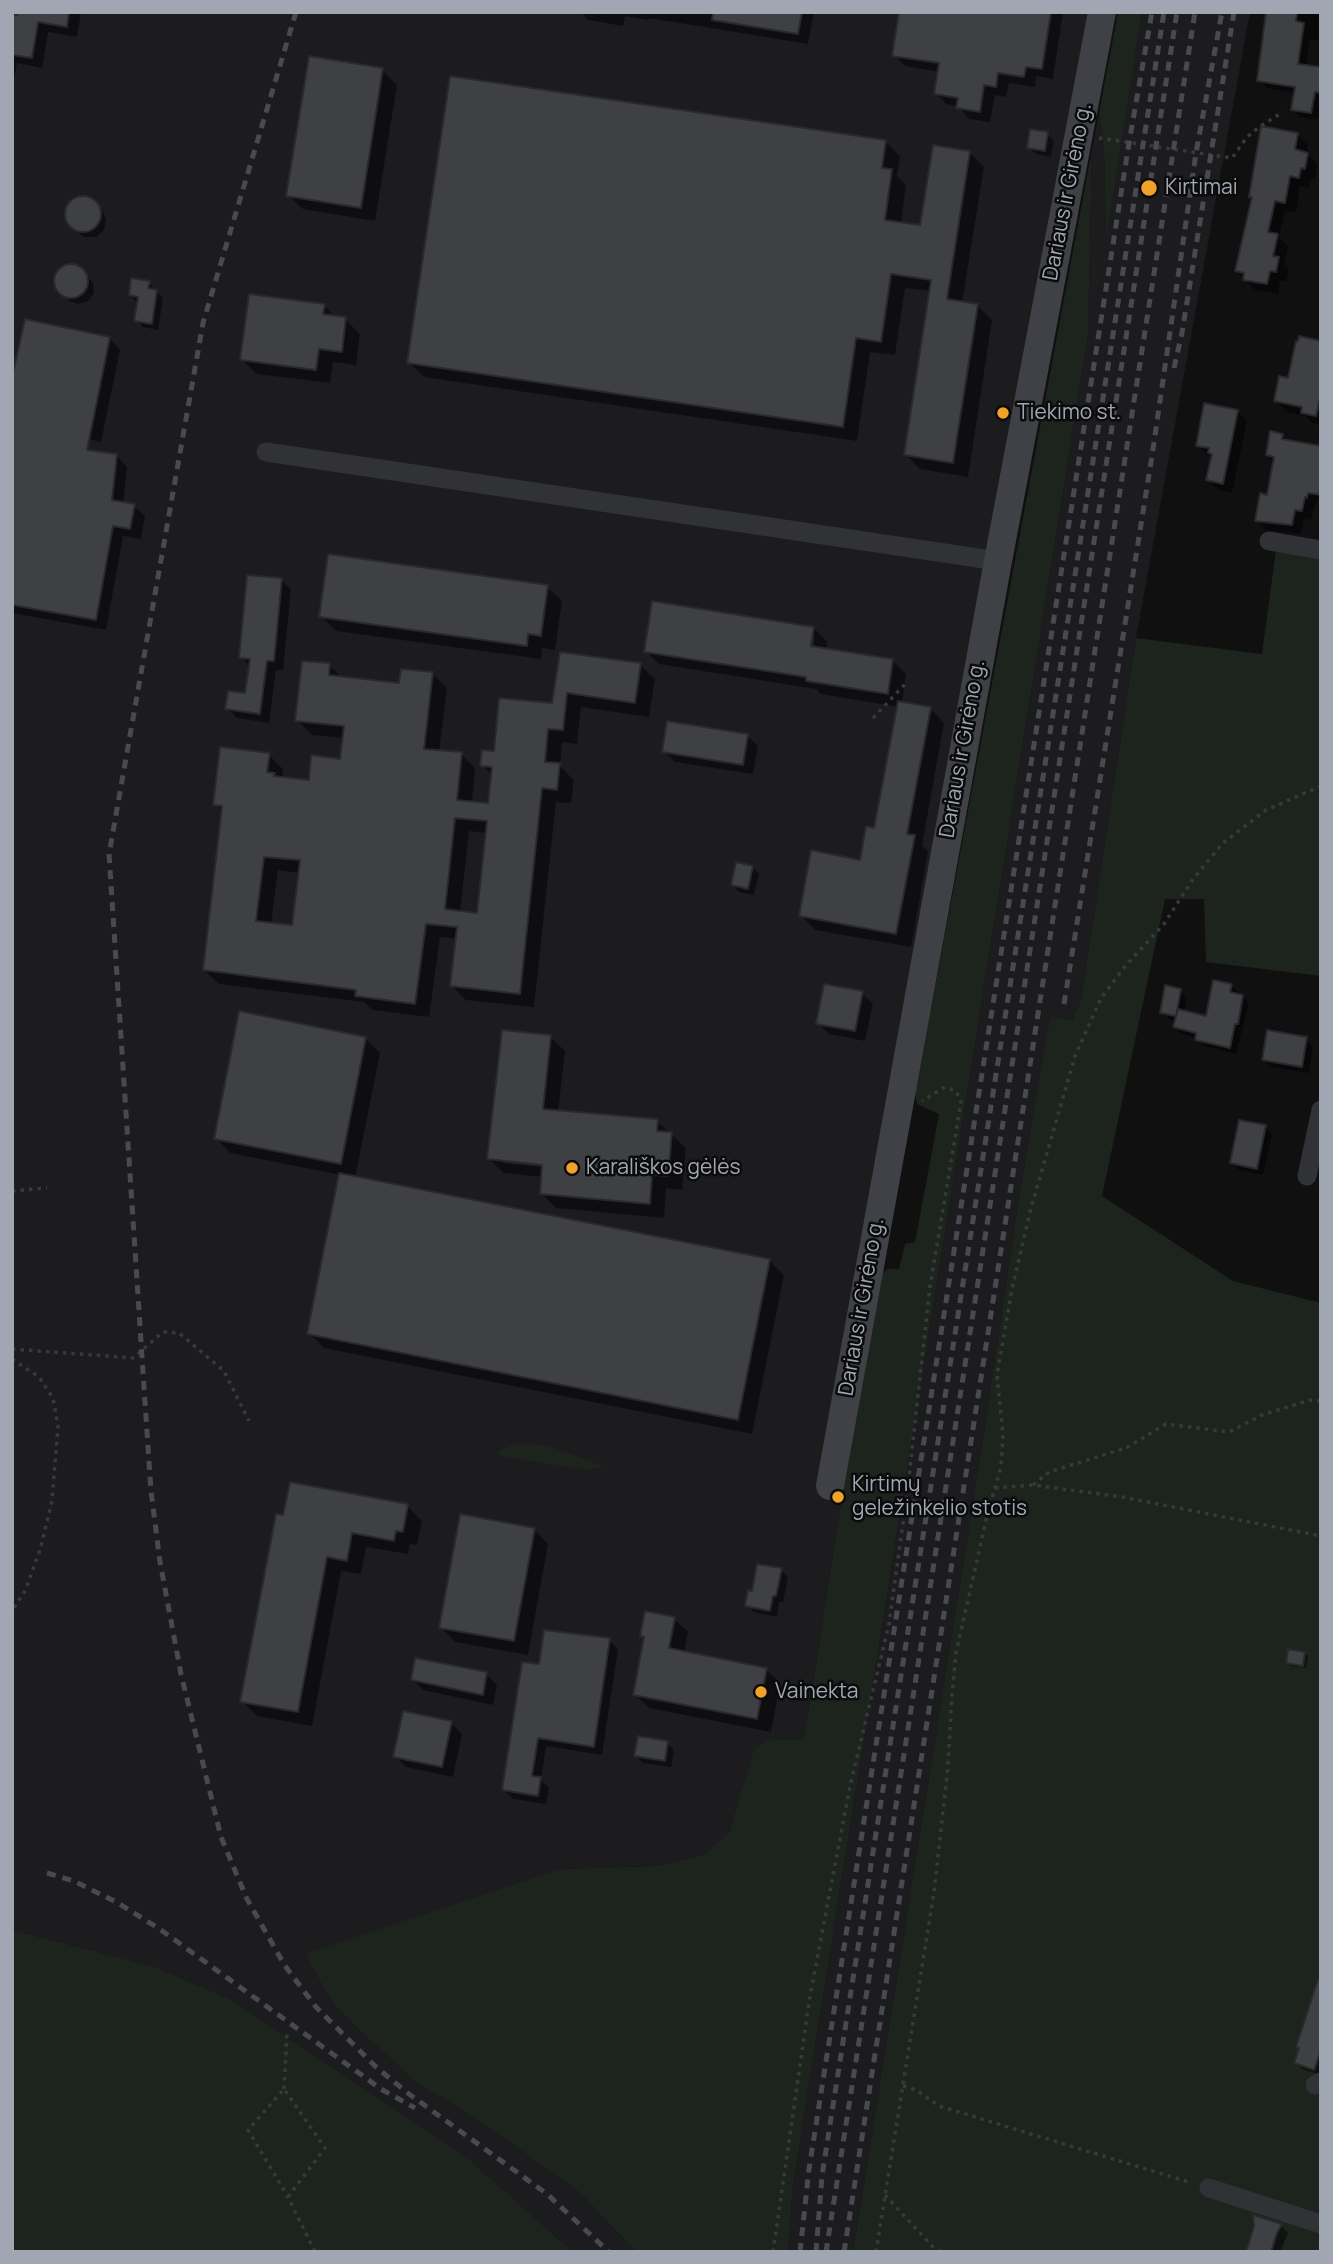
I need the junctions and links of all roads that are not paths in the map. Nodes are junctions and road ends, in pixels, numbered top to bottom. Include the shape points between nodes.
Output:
1 (1102, 12) edge
2 (266, 452) dead end
3 (1269, 541) dead end
4 (1321, 550) edge
5 (998, 561) junction
6 (1321, 1110) edge
7 (1307, 1176) dead end
8 (830, 1486) dead end
9 (1209, 2188) road end
10 (1321, 2224) edge

1 - 5 street, Dariaus ir Girėno g.
2 - 5 street
3 - 4 street
5 - 8 street, Dariaus ir Girėno g.
6 - 7 street
9 - 10 street

